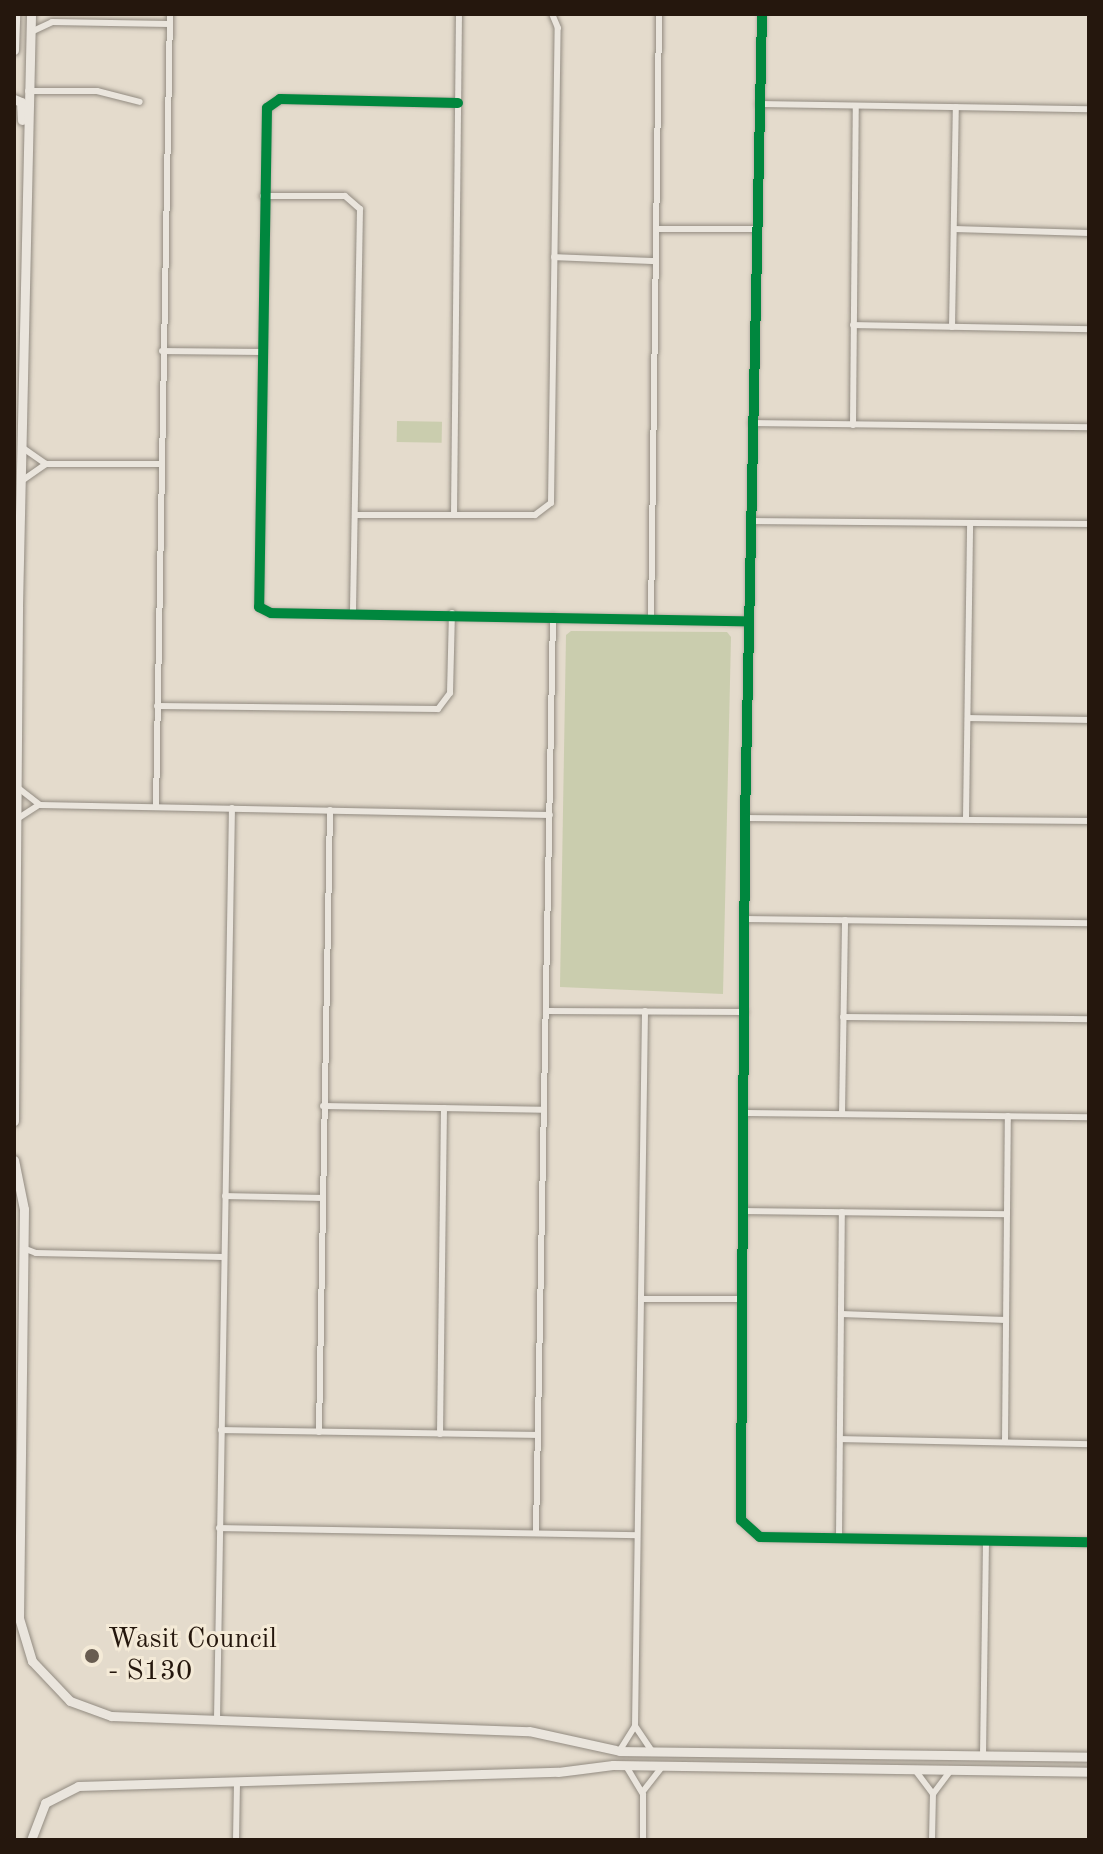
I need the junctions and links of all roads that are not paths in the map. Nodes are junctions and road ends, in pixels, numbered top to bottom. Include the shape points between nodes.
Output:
1 (15, 14) edge
2 (31, 14) edge
3 (153, 14) edge
4 (170, 14) edge
5 (459, 14) edge
6 (552, 14) edge
7 (659, 14) edge
8 (762, 14) edge
9 (150, 23) junction
10 (169, 24) junction
11 (31, 32) junction
12 (14, 50) edge
13 (28, 91) junction
14 (14, 99) edge
15 (140, 102) dead end
16 (458, 103) junction
17 (759, 104) junction
18 (856, 106) junction
19 (956, 107) junction
20 (1089, 109) edge
21 (27, 147) junction
22 (263, 196) junction
23 (656, 229) junction
24 (757, 229) junction
25 (954, 229) junction
26 (1089, 233) edge
27 (554, 257) junction
28 (655, 261) junction
29 (853, 325) junction
30 (952, 327) junction
31 (1089, 329) edge
32 (162, 351) junction
33 (260, 352) junction
34 (752, 423) junction
35 (853, 425) junction
36 (1089, 427) edge
37 (23, 448) junction
38 (46, 464) junction
39 (159, 464) junction
40 (23, 480) junction
41 (355, 515) junction
42 (454, 515) junction
43 (751, 521) junction
44 (970, 523) junction
45 (1089, 524) edge
46 (353, 611) junction
47 (452, 613) junction
48 (553, 617) junction
49 (651, 619) junction
50 (749, 621) junction
51 (157, 706) junction
52 (968, 718) junction
53 (1089, 720) edge
54 (15, 785) edge
55 (40, 805) junction
56 (156, 807) junction
57 (232, 808) junction
58 (330, 810) junction
59 (550, 815) junction
60 (745, 818) junction
61 (966, 818) junction
62 (1089, 821) edge
63 (15, 822) edge
64 (746, 919) junction
65 (845, 920) junction
66 (1089, 923) edge
67 (547, 1011) junction
68 (645, 1011) junction
69 (745, 1012) junction
70 (843, 1017) junction
71 (1089, 1019) edge
72 (323, 1106) junction
73 (444, 1108) junction
74 (542, 1110) junction
75 (746, 1113) junction
76 (842, 1114) junction
77 (1008, 1116) junction
78 (1089, 1117) edge
79 (14, 1121) edge
80 (14, 1167) edge
81 (225, 1196) junction
82 (322, 1198) junction
83 (744, 1211) junction
84 (842, 1212) junction
85 (1007, 1214) junction
86 (23, 1253) junction
87 (224, 1257) junction
88 (641, 1299) junction
89 (742, 1299) junction
90 (841, 1314) junction
91 (1006, 1320) junction
92 (221, 1430) junction
93 (319, 1432) junction
94 (440, 1434) junction
95 (538, 1435) junction
96 (840, 1439) junction
97 (1005, 1442) junction
98 (1089, 1444) edge
99 (219, 1528) junction
100 (536, 1533) junction
101 (637, 1535) junction
102 (839, 1538) junction
103 (986, 1541) junction
104 (1089, 1542) edge
105 (17, 1616) edge
106 (217, 1720) junction
107 (635, 1726) junction
108 (620, 1751) junction
109 (652, 1752) junction
110 (983, 1756) junction
111 (1089, 1757) edge
112 (626, 1766) junction
113 (662, 1767) junction
114 (915, 1770) junction
115 (951, 1770) junction
116 (1087, 1772) edge
117 (237, 1782) junction
118 (643, 1794) junction
119 (933, 1794) junction
120 (31, 1840) edge
121 (236, 1840) edge
122 (643, 1840) edge
123 (932, 1840) edge

1 - 12 main road
2 - 11 main road
3 - 9 street
4 - 10 street
5 - 16 street
6 - 27 street via 558,28
7 - 23 street
8 - 17 street
9 - 10 street
9 - 11 street via 49,22
10 - 32 street
11 - 13 main road
13 - 15 street via 97,91
13 - 21 main road
14 - 21 main road via 21,102
16 - 22 street via 274,101 266,111
16 - 42 street
17 - 18 street
17 - 24 street
18 - 19 street
18 - 29 street
19 - 20 street
19 - 25 street
21 - 37 main road
22 - 33 street
22 - 41 street via 345,196 360,209
23 - 24 street
23 - 28 street
24 - 34 street
25 - 26 street
25 - 30 street
27 - 28 street
27 - 42 street via 551,503 535,515
28 - 49 street
29 - 30 street
29 - 35 street
30 - 31 street
32 - 33 street
32 - 39 street
33 - 46 street via 258,603 271,613
34 - 35 street
34 - 43 street
35 - 36 street
37 - 38 street
37 - 40 main road
38 - 39 street
38 - 40 street
39 - 51 street
40 - 54 main road
41 - 42 street
41 - 46 street
43 - 44 street
43 - 50 street
44 - 45 street
44 - 52 street
46 - 47 street
47 - 48 street
47 - 51 street via 450,693 438,709
48 - 49 street
48 - 59 street
49 - 50 street
50 - 60 street
51 - 56 street
52 - 53 street
52 - 61 street
54 - 55 street
54 - 63 main road
55 - 56 street
55 - 63 street
56 - 57 street
57 - 58 street
57 - 81 street
58 - 59 street
58 - 72 street
59 - 67 street
60 - 61 street
60 - 64 street
61 - 62 street
63 - 79 main road
64 - 65 street
64 - 69 street
65 - 66 street
65 - 70 street
67 - 68 street
67 - 74 street
68 - 69 street
68 - 88 street
69 - 75 street
70 - 71 street
70 - 76 street
72 - 73 street
72 - 82 street
73 - 74 street
73 - 94 street
74 - 95 street
75 - 76 street
75 - 83 street
76 - 77 street
77 - 78 street
77 - 85 street
80 - 86 main road via 23,1201
81 - 82 street
81 - 87 street
82 - 93 street
83 - 84 street
83 - 89 street
84 - 85 street
84 - 90 street
85 - 91 street
86 - 87 street
86 - 105 main road
87 - 92 street
88 - 89 street
88 - 101 street
89 - 102 street via 743,1525 760,1537
90 - 91 street
90 - 96 street
91 - 97 street
92 - 93 street
92 - 99 street
93 - 94 street
94 - 95 street
95 - 100 street
96 - 97 street
96 - 102 street
97 - 98 street
99 - 100 street
99 - 106 street
100 - 101 street
101 - 107 street
102 - 103 street
103 - 104 street
103 - 110 street
105 - 106 main road via 38,1671 80,1706 111,1716
106 - 108 main road via 529,1731
107 - 108 street
107 - 109 street
108 - 109 main road
109 - 110 main road
110 - 111 main road
112 - 113 main road
112 - 117 main road
112 - 118 street
113 - 114 main road
113 - 118 street
114 - 115 main road
114 - 119 street
115 - 116 main road
115 - 119 street
117 - 120 main road via 71,1788 40,1809
117 - 121 street
118 - 122 street
119 - 123 street

